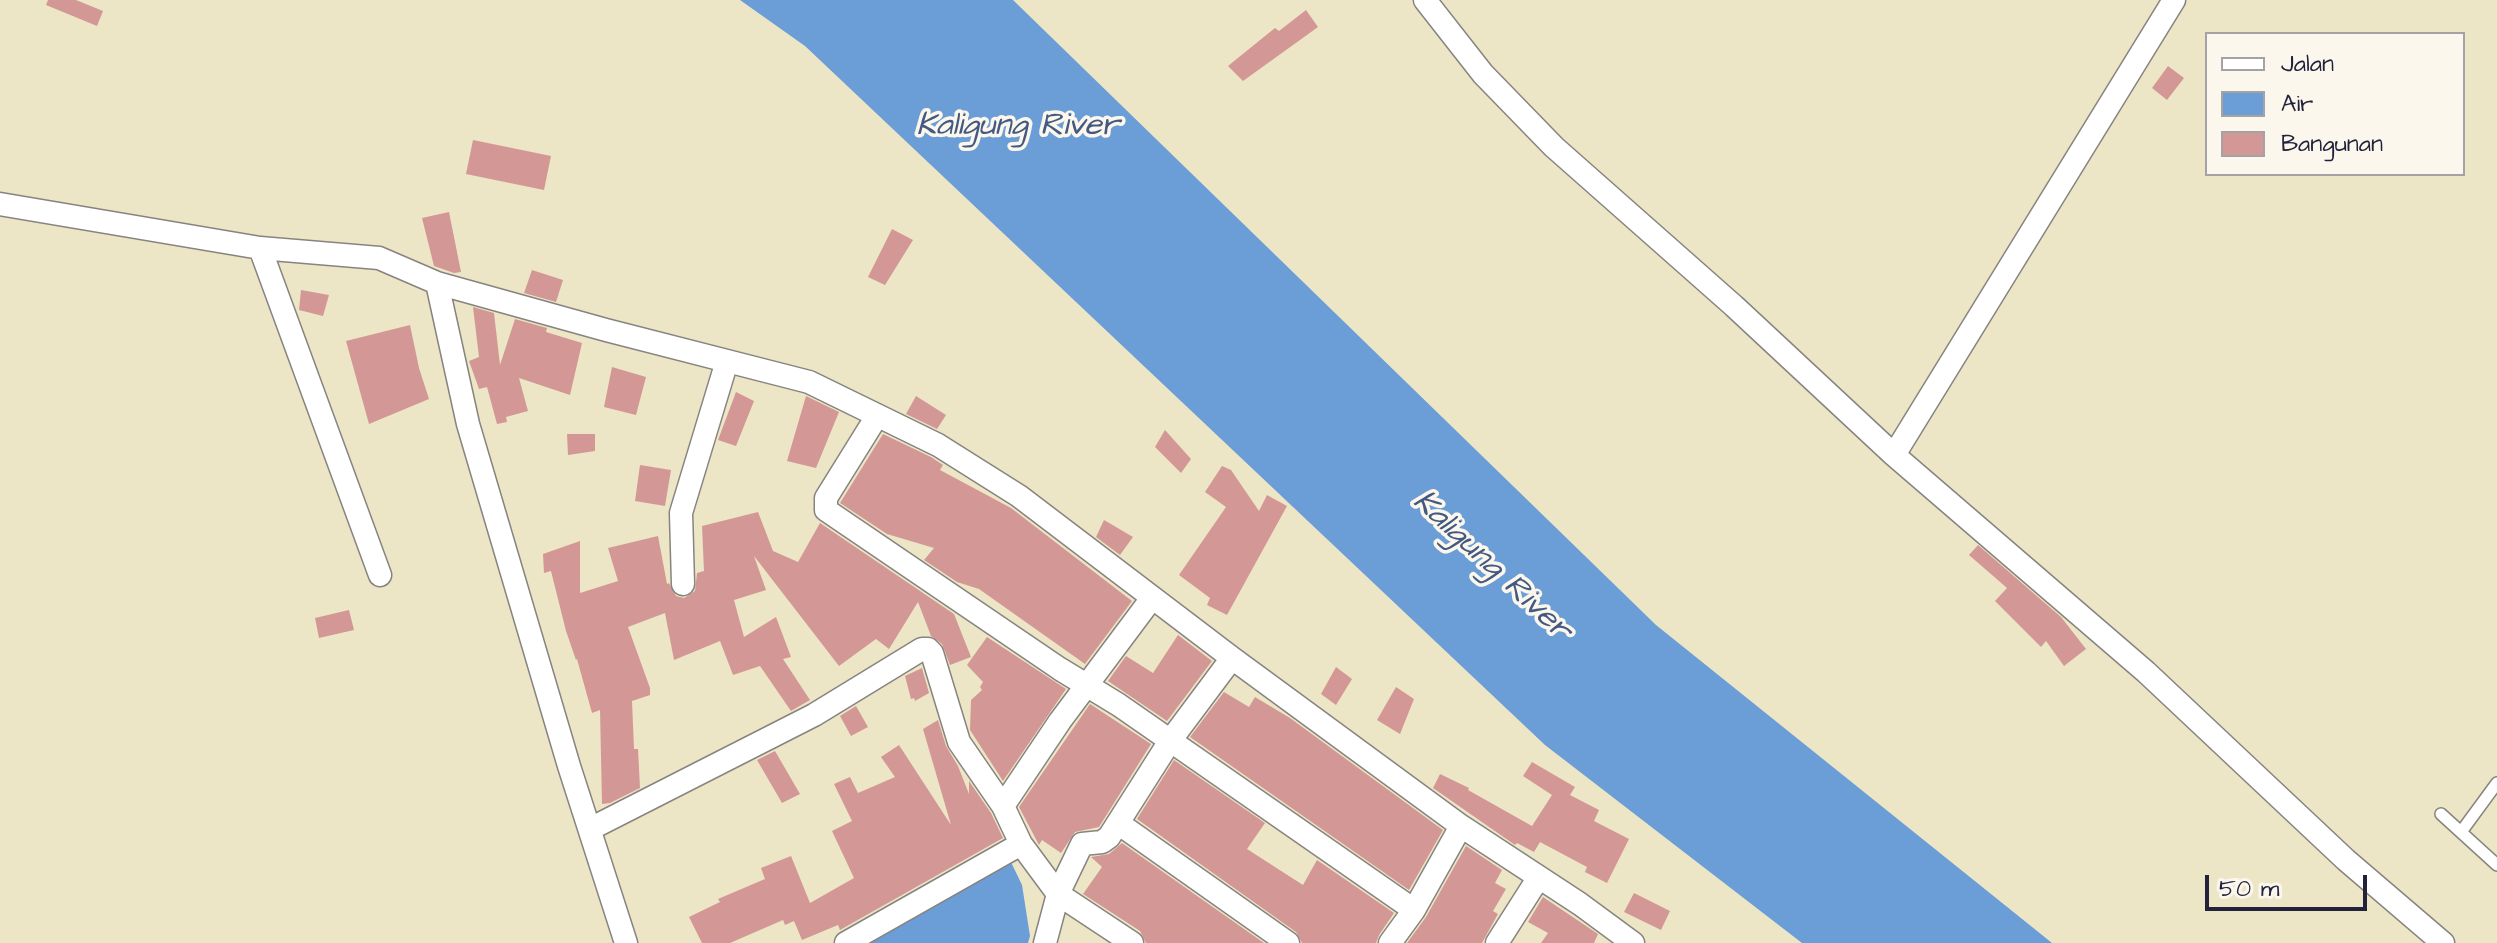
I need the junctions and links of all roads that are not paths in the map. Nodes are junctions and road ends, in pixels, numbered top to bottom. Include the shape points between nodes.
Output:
1 (1425, 0) edge
2 (2174, 0) edge
3 (0, 204) edge
4 (260, 248) junction
5 (431, 280) junction
6 (727, 361) junction
7 (877, 416) junction
8 (1894, 455) junction
9 (380, 575) dead end
10 (683, 584) dead end
11 (1152, 598) junction
12 (1232, 658) junction
13 (1088, 686) junction
14 (1170, 741) junction
15 (2497, 783) edge
16 (1003, 806) junction
17 (2441, 814) dead end
18 (1118, 823) junction
19 (1461, 826) junction
20 (590, 829) junction
21 (2461, 832) junction
22 (1021, 844) junction
23 (2497, 865) edge
24 (1539, 877) junction
25 (1058, 894) junction
26 (1414, 910) junction
27 (626, 943) edge
28 (846, 943) edge
29 (1045, 943) edge
30 (1132, 943) edge
31 (1288, 943) edge
32 (1390, 943) edge
33 (1497, 943) edge
34 (1633, 943) edge
35 (2443, 943) edge

1 - 8 street via 1483,74 1554,147
2 - 8 street
3 - 4 street
4 - 5 street via 379,258
4 - 9 street
5 - 6 street
5 - 20 street via 468,424
6 - 7 street via 798,377
6 - 10 street via 681,513
7 - 11 street via 938,445 1019,496
7 - 13 street via 826,498 826,510
8 - 35 street via 2146,672 2346,860
11 - 12 street
11 - 13 street
12 - 14 street
12 - 19 street
13 - 14 street
13 - 16 street
14 - 18 street
14 - 26 street
15 - 21 lane
16 - 20 street via 959,742 932,653 925,649 814,715
16 - 22 street
17 - 21 lane
18 - 25 street via 1102,842 1082,844
18 - 31 street
19 - 24 street
19 - 26 street
20 - 27 street
21 - 23 lane
22 - 25 street
22 - 28 street
24 - 33 street
24 - 34 street
25 - 29 street
25 - 30 street
26 - 32 street

